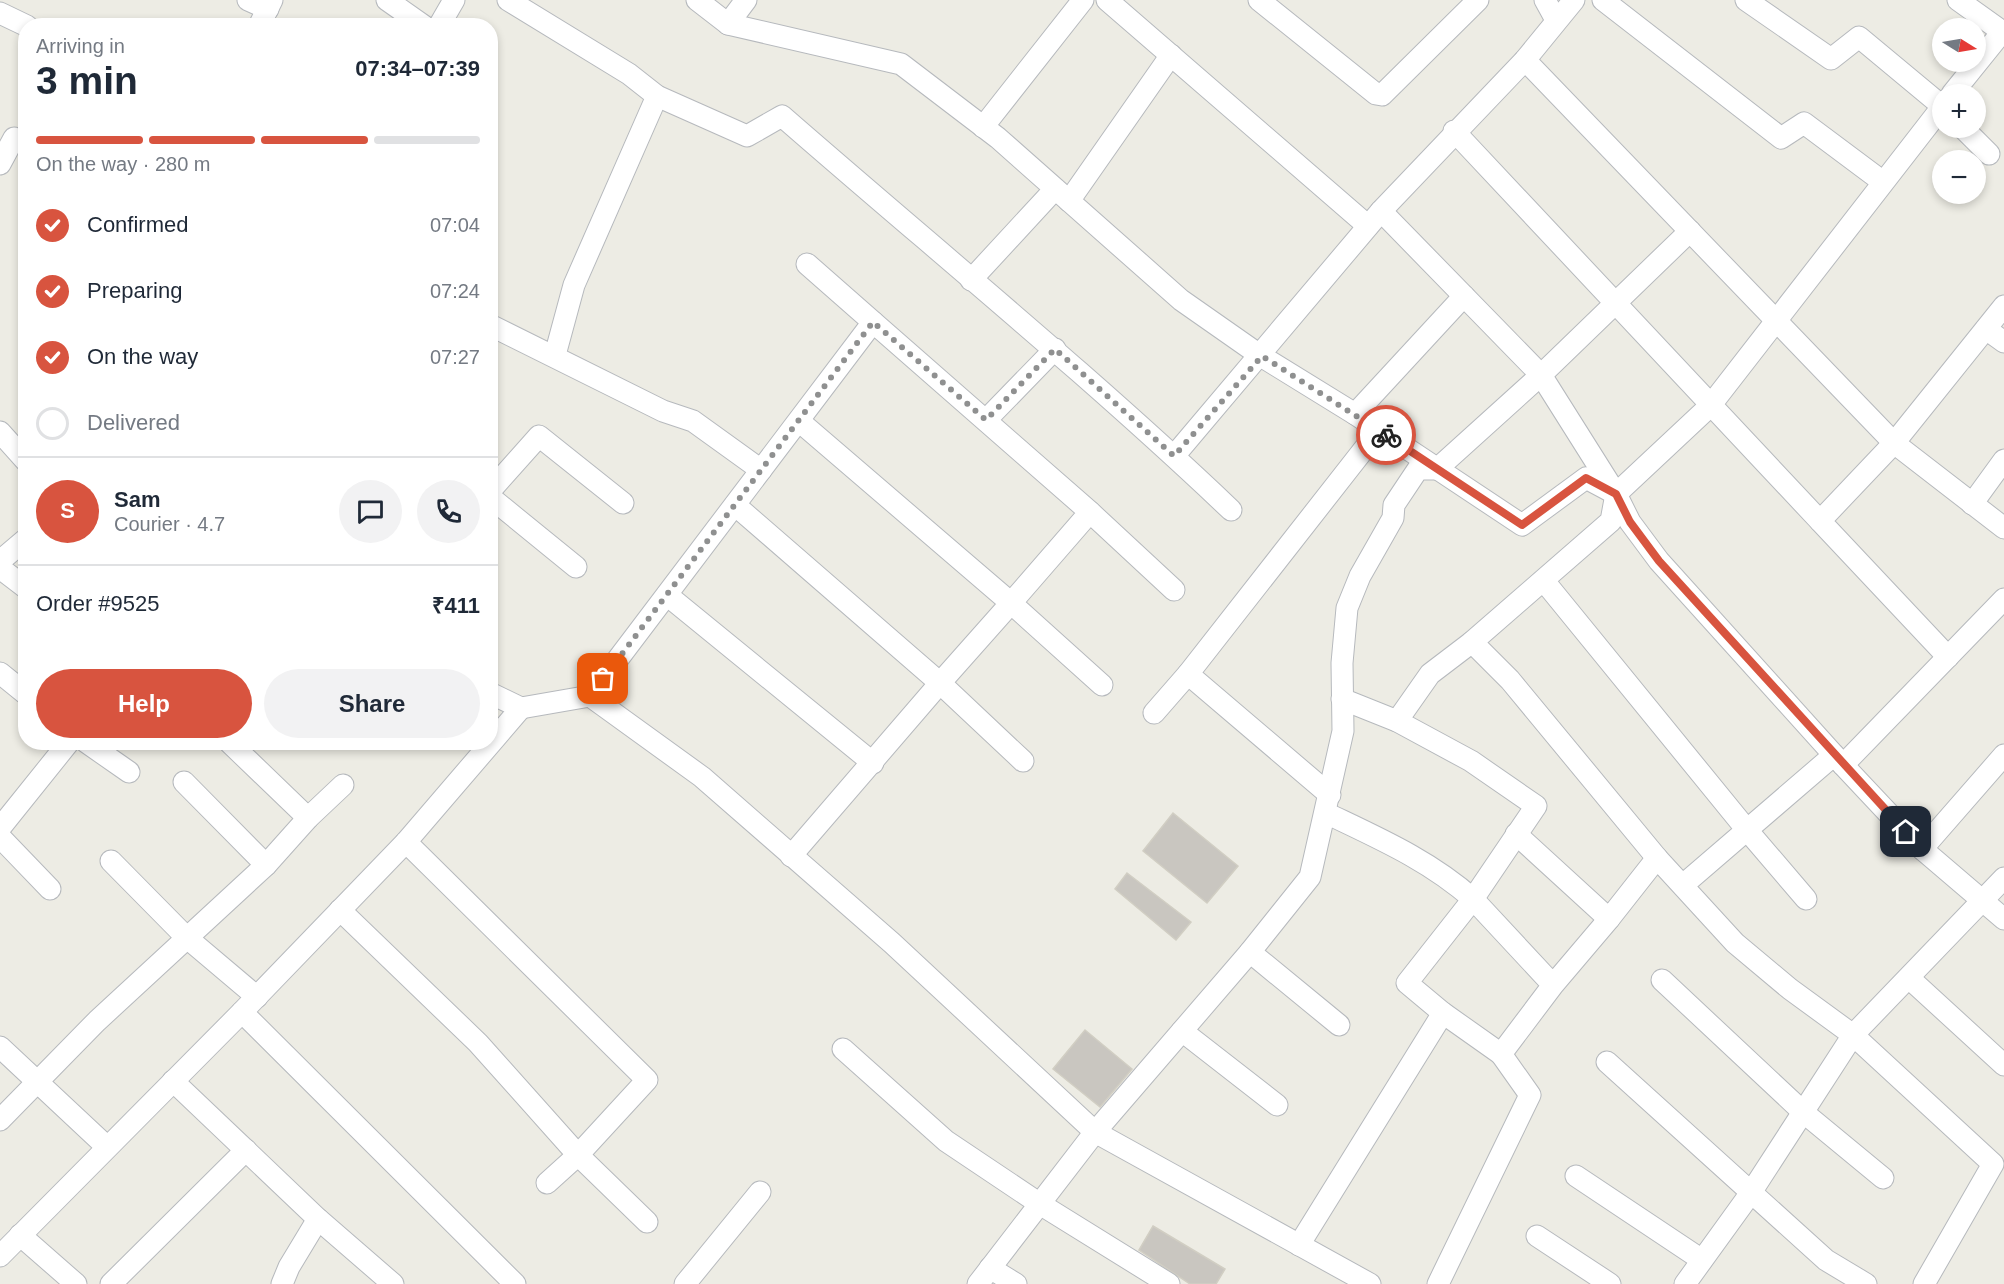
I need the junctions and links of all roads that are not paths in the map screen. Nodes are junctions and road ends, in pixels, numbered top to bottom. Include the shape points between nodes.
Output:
1 (248, 0) edge
2 (387, 0) edge
3 (454, 0) edge
4 (508, 0) edge
5 (697, 0) edge
6 (746, 0) edge
7 (1083, 0) edge
8 (1107, 0) edge
9 (1259, 0) edge
10 (1478, 0) edge
11 (1545, 0) edge
12 (1574, 0) edge
13 (1604, 0) edge
14 (1746, 0) edge
15 (1958, 0) edge
16 (1986, 8) edge
17 (266, 12) edge
18 (0, 13) edge
19 (413, 18) edge
20 (444, 18) edge
21 (1556, 20) junction
22 (18, 22) edge
23 (728, 24) junction
24 (2003, 33) edge
25 (1171, 55) junction
26 (1525, 60) junction
27 (1960, 84) edge
28 (657, 96) junction
29 (1932, 99) edge
30 (1932, 120) edge
31 (983, 127) junction
32 (1454, 131) junction
33 (14, 138) dead end
34 (1973, 138) edge
35 (1989, 154) dead end
36 (0, 164) edge
37 (1883, 182) junction
38 (1062, 195) junction
39 (1375, 218) junction
40 (1690, 231) junction
41 (807, 264) dead end
42 (971, 280) junction
43 (1464, 296) junction
44 (1615, 304) junction
45 (2004, 306) edge
46 (1774, 320) junction
47 (873, 322) junction
48 (498, 329) edge
49 (1986, 329) junction
50 (2004, 342) edge
51 (1055, 349) junction
52 (555, 355) junction
53 (1262, 356) junction
54 (1541, 375) junction
55 (1710, 406) junction
56 (1355, 414) junction
57 (986, 420) junction
58 (799, 421) junction
59 (1379, 430) junction
60 (0, 432) edge
61 (1894, 443) junction
62 (18, 452) edge
63 (1174, 456) junction
64 (2004, 460) edge
65 (1437, 469) junction
66 (761, 470) junction
67 (498, 482) edge
68 (1616, 494) junction
69 (623, 503) dead end
70 (498, 504) edge
71 (1972, 504) junction
72 (735, 505) junction
73 (1231, 510) dead end
74 (1090, 512) junction
75 (1820, 521) junction
76 (2004, 528) edge
77 (18, 546) edge
78 (0, 561) edge
79 (576, 567) dead end
80 (0, 568) edge
81 (1544, 581) junction
82 (18, 582) edge
83 (1174, 590) dead end
84 (667, 595) junction
85 (2004, 599) edge
86 (1011, 603) junction
87 (1472, 642) junction
88 (1948, 657) junction
89 (0, 673) edge
90 (1188, 674) junction
91 (940, 683) junction
92 (1102, 685) dead end
93 (18, 688) edge
94 (590, 696) junction
95 (498, 697) edge
96 (1342, 699) junction
97 (521, 708) junction
98 (1154, 713) dead end
99 (1397, 721) junction
100 (498, 735) edge
101 (63, 750) edge
102 (97, 750) edge
103 (237, 750) edge
104 (485, 750) edge
105 (2004, 755) edge
106 (1838, 760) junction
107 (1023, 761) dead end
108 (873, 763) junction
109 (129, 772) dead end
110 (184, 782) dead end
111 (343, 785) dead end
112 (1328, 804) junction
113 (308, 818) junction
114 (0, 828) edge
115 (1747, 830) junction
116 (1516, 834) junction
117 (0, 837) edge
118 (406, 842) junction
119 (1922, 849) junction
120 (792, 856) junction
121 (1657, 858) junction
122 (111, 861) dead end
123 (266, 865) junction
124 (2004, 878) edge
125 (1683, 885) junction
126 (50, 889) dead end
127 (1473, 899) junction
128 (1806, 899) dead end
129 (1984, 902) junction
130 (340, 910) junction
131 (1609, 919) junction
132 (2004, 919) edge
133 (186, 937) junction
134 (1250, 952) junction
135 (1909, 978) junction
136 (1662, 980) dead end
137 (1553, 985) junction
138 (257, 997) junction
139 (242, 1012) junction
140 (1443, 1013) junction
141 (1339, 1024) dead end
142 (1182, 1031) junction
143 (1853, 1035) junction
144 (0, 1047) edge
145 (843, 1048) dead end
146 (1501, 1054) junction
147 (1606, 1062) dead end
148 (2004, 1065) edge
149 (173, 1081) junction
150 (37, 1082) junction
151 (1277, 1105) dead end
152 (1803, 1112) junction
153 (0, 1120) edge
154 (1095, 1132) junction
155 (107, 1147) junction
156 (246, 1150) junction
157 (578, 1155) junction
158 (1998, 1169) edge
159 (1576, 1176) dead end
160 (1882, 1178) dead end
161 (547, 1183) dead end
162 (760, 1192) dead end
163 (1750, 1194) junction
164 (1040, 1204) junction
165 (318, 1219) junction
166 (647, 1222) dead end
167 (20, 1236) junction
168 (1537, 1236) dead end
169 (1299, 1245) junction
170 (0, 1256) edge
171 (1702, 1260) junction
172 (984, 1276) edge
173 (76, 1284) edge
174 (111, 1284) edge
175 (282, 1284) edge
176 (393, 1284) edge
177 (515, 1284) edge
178 (684, 1284) edge
179 (1016, 1284) edge
180 (1168, 1284) edge
181 (1370, 1284) edge
182 (1438, 1284) edge
183 (1610, 1284) edge
184 (1685, 1284) edge
185 (1866, 1284) edge
186 (1924, 1284) edge

1 - 17 street
2 - 19 street
3 - 20 street
4 - 28 street via 629,74
5 - 23 street
6 - 23 street
7 - 31 street
8 - 25 street
9 - 10 street via 1376,94 1383,95
11 - 21 street
12 - 21 street
13 - 37 street via 1781,138 1804,123
14 - 29 street via 1831,59 1859,37
15 - 16 street
16 - 24 street
18 - 22 street
21 - 26 street
23 - 31 street via 901,64
24 - 27 street
25 - 38 street
25 - 39 street
26 - 32 street
26 - 40 street
28 - 42 street via 747,136 782,116
28 - 52 street via 574,285
30 - 37 street
31 - 38 street
32 - 39 street
32 - 44 street
33 - 36 street
34 - 35 street
37 - 46 street
38 - 42 street
38 - 53 street via 1180,300
39 - 43 street
39 - 53 street
40 - 44 street
40 - 46 street
41 - 47 street
42 - 51 street
43 - 54 street
43 - 56 street
44 - 54 street
44 - 55 street
45 - 49 street
46 - 55 street
46 - 61 street
47 - 57 street
47 - 58 street
48 - 52 street
49 - 50 street
49 - 61 street
51 - 57 street
51 - 63 street
52 - 66 street via 663,411 693,421
53 - 56 street
53 - 63 street
54 - 65 street
54 - 68 street
55 - 68 street
55 - 75 street
56 - 59 street
57 - 74 street
58 - 66 street
58 - 86 street
59 - 65 street
59 - 90 street
60 - 62 street
61 - 71 street
61 - 75 street
63 - 73 street
64 - 71 street
65 - 68 street via 1522,525 1586,478
65 - 96 street via 1418,469 1394,506 1393,518 1360,576 1347,608
66 - 72 street
67 - 69 street via 539,436
68 - 81 street via 1611,521
68 - 106 street via 1630,522 1659,561
70 - 79 street
71 - 76 street
72 - 84 street
72 - 91 street
74 - 83 street
74 - 86 street
75 - 88 street
77 - 78 street
80 - 82 street
81 - 87 street
81 - 115 street
84 - 94 street
84 - 108 street
85 - 88 street
86 - 91 street
86 - 92 street
87 - 99 street via 1430,674
87 - 121 street via 1510,680
88 - 106 street
89 - 93 street
90 - 98 street
90 - 112 street
91 - 107 street
91 - 108 street
94 - 97 street
94 - 120 street via 702,777
95 - 97 street
96 - 99 street
96 - 112 street via 1343,731
97 - 100 street
99 - 116 street via 1471,761 1536,806
101 - 114 street
102 - 109 street
103 - 113 street
104 - 118 street
105 - 119 street
106 - 115 street
106 - 119 street
108 - 120 street
110 - 123 street
111 - 113 street
112 - 127 street via 1419,858
112 - 134 street via 1310,877
113 - 123 street
115 - 125 street
115 - 128 street
116 - 127 street
116 - 131 street
117 - 126 street
118 - 130 street
118 - 157 street via 647,1080
119 - 129 street
120 - 154 street via 892,943
121 - 125 street
121 - 131 street
122 - 133 street
123 - 133 street
124 - 129 street
125 - 143 street via 1735,943
127 - 137 street
127 - 140 street via 1407,982
129 - 132 street
129 - 135 street
130 - 138 street
130 - 157 street via 478,1043
131 - 137 street
133 - 138 street
133 - 150 street
134 - 141 street
134 - 142 street
135 - 143 street
135 - 148 street
136 - 152 street
137 - 146 street
138 - 139 street
139 - 149 street
139 - 177 street
140 - 146 street
140 - 169 street
142 - 151 street
142 - 154 street
143 - 152 street
143 - 158 street
144 - 150 street
145 - 164 street via 946,1141
146 - 182 street via 1530,1095
147 - 163 street
149 - 155 street
149 - 156 street
150 - 153 street
150 - 155 street
152 - 160 street
152 - 163 street
154 - 164 street
154 - 169 street
155 - 167 street
156 - 165 street
156 - 174 street
157 - 161 street
157 - 166 street
158 - 186 street
159 - 171 street
162 - 178 street
163 - 171 street
163 - 185 street via 1826,1260
164 - 172 street
164 - 180 street
165 - 175 street
165 - 176 street
167 - 170 street
167 - 173 street
168 - 183 street
169 - 181 street
171 - 184 street
172 - 179 street

